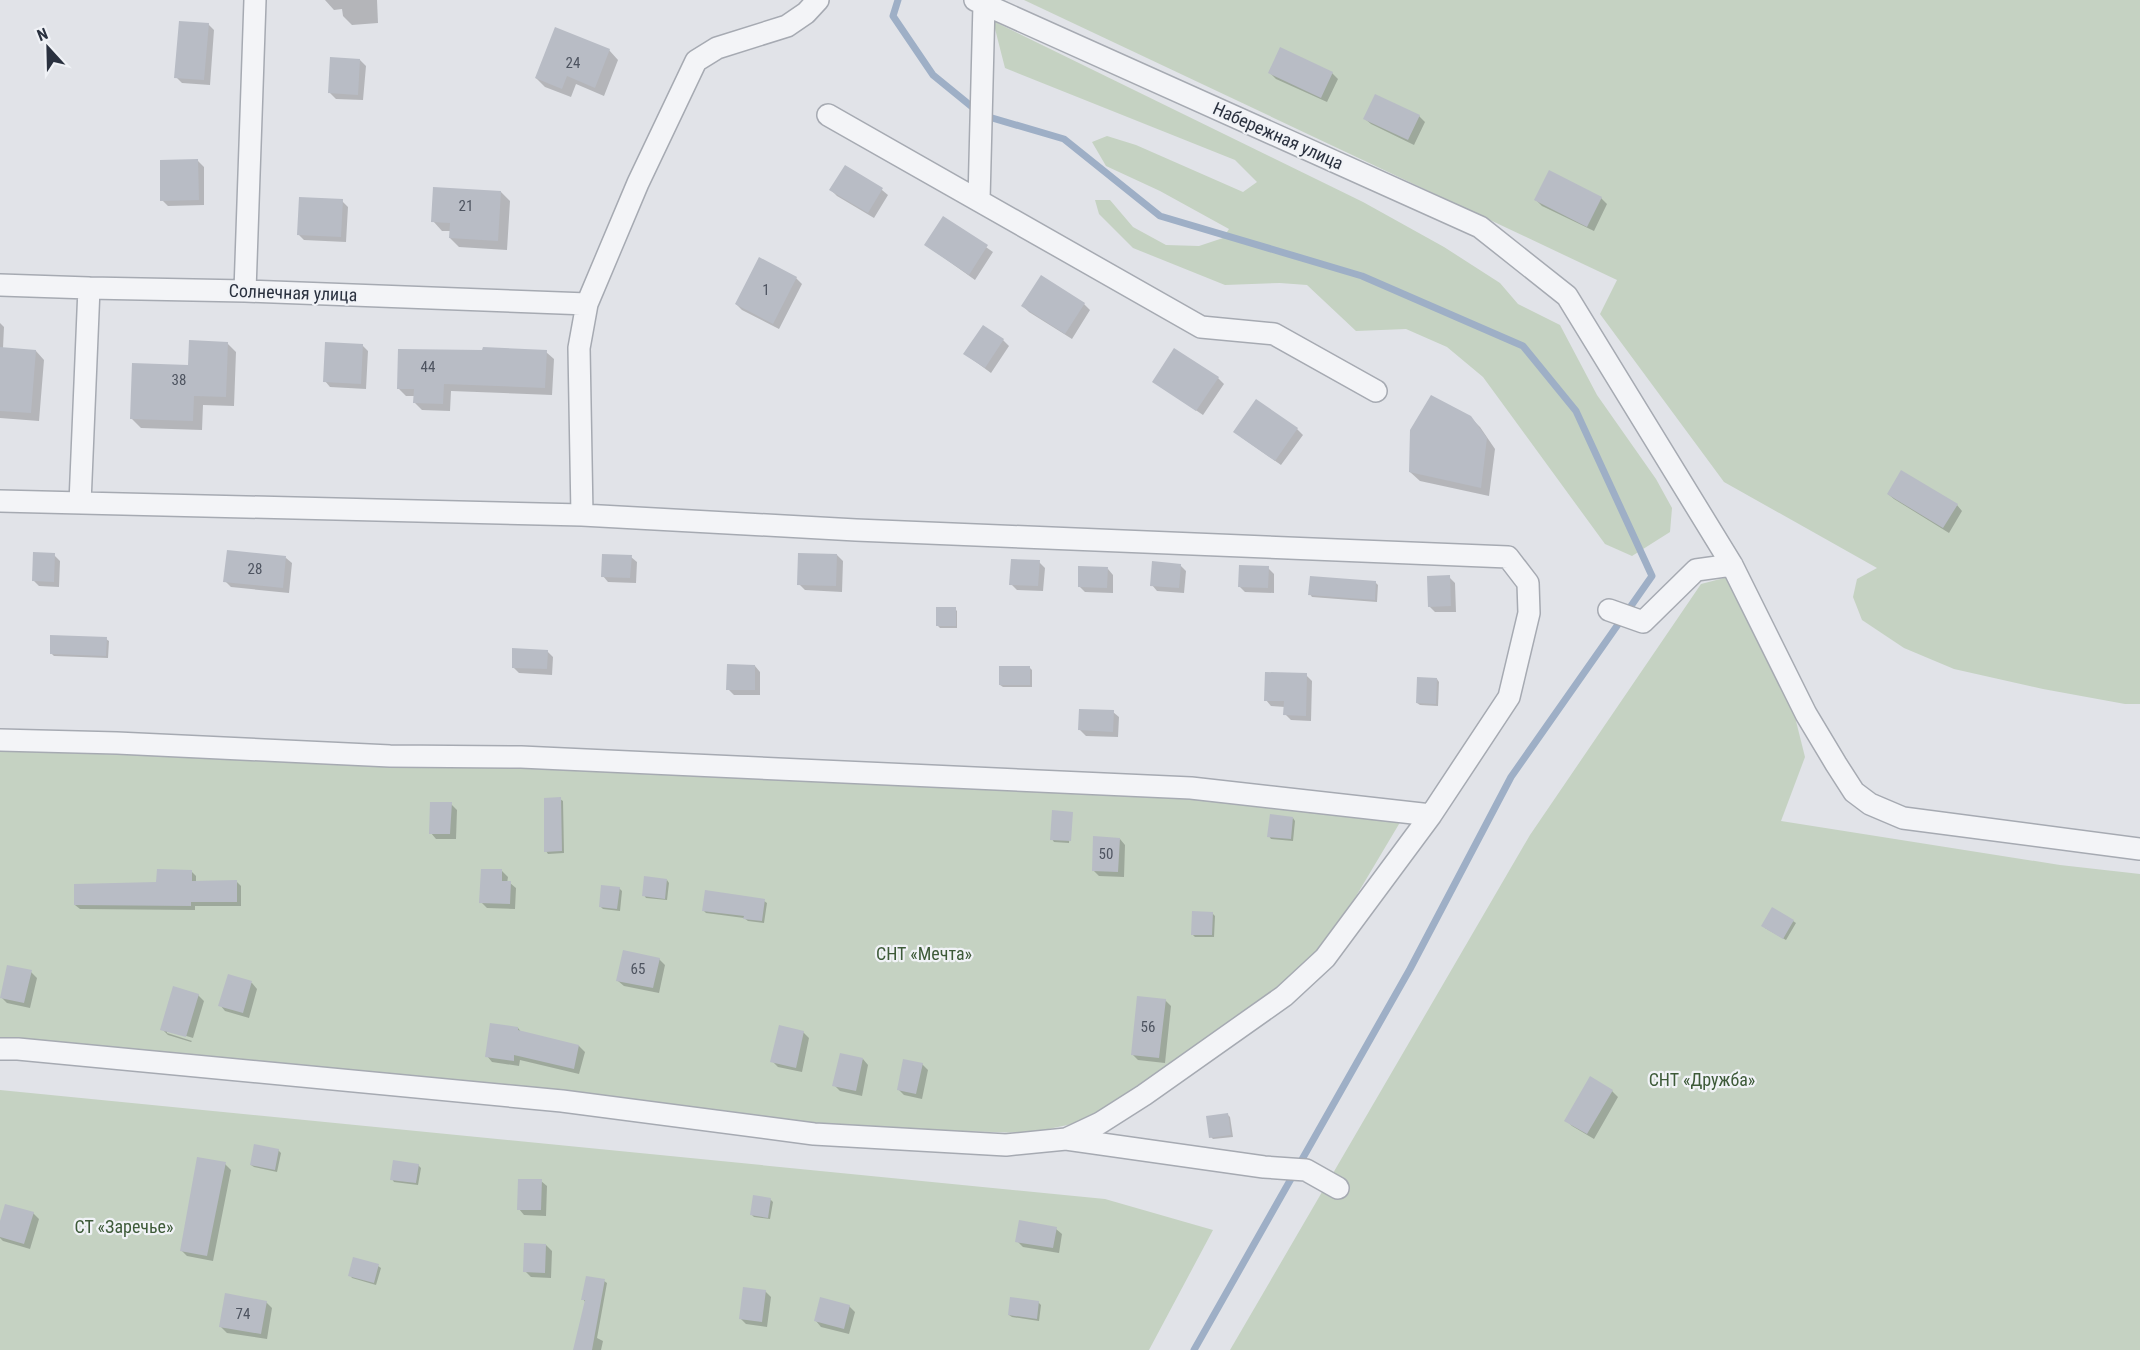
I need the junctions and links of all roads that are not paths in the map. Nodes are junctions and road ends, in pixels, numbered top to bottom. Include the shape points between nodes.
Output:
1 (255, 0) edge
2 (818, 0) edge
3 (979, 2) edge
4 (828, 115) dead end
5 (979, 200) junction
6 (0, 285) edge
7 (89, 288) junction
8 (245, 291) junction
9 (587, 304) junction
10 (1376, 391) dead end
11 (0, 501) edge
12 (80, 503) junction
13 (582, 515) junction
14 (1732, 565) junction
15 (1609, 610) dead end
16 (0, 740) edge
17 (1431, 815) junction
18 (2140, 849) edge
19 (0, 1049) edge
20 (1066, 1139) junction
21 (1338, 1188) dead end

1 - 8 street
2 - 9 street via 788,26 717,48 696,61
3 - 5 street
3 - 14 street, Набережная улица via 1480,227 1567,296
4 - 5 street
5 - 10 street via 1201,327 1274,334
6 - 7 street, Солнечная улица
7 - 8 street, Солнечная улица
7 - 12 street
8 - 9 street, Солнечная улица
9 - 13 street via 579,348
11 - 12 street
12 - 13 street
13 - 17 street via 1508,557 1528,584 1529,613 1509,697
14 - 15 street via 1696,570 1643,622
14 - 18 street via 1806,714 1854,792 1870,804 1903,819
16 - 17 street via 390,756 545,758 1191,788
17 - 20 street via 1325,958 1284,996 1144,1095
19 - 20 street via 562,1101 814,1134 1006,1144
20 - 21 street via 1306,1170

